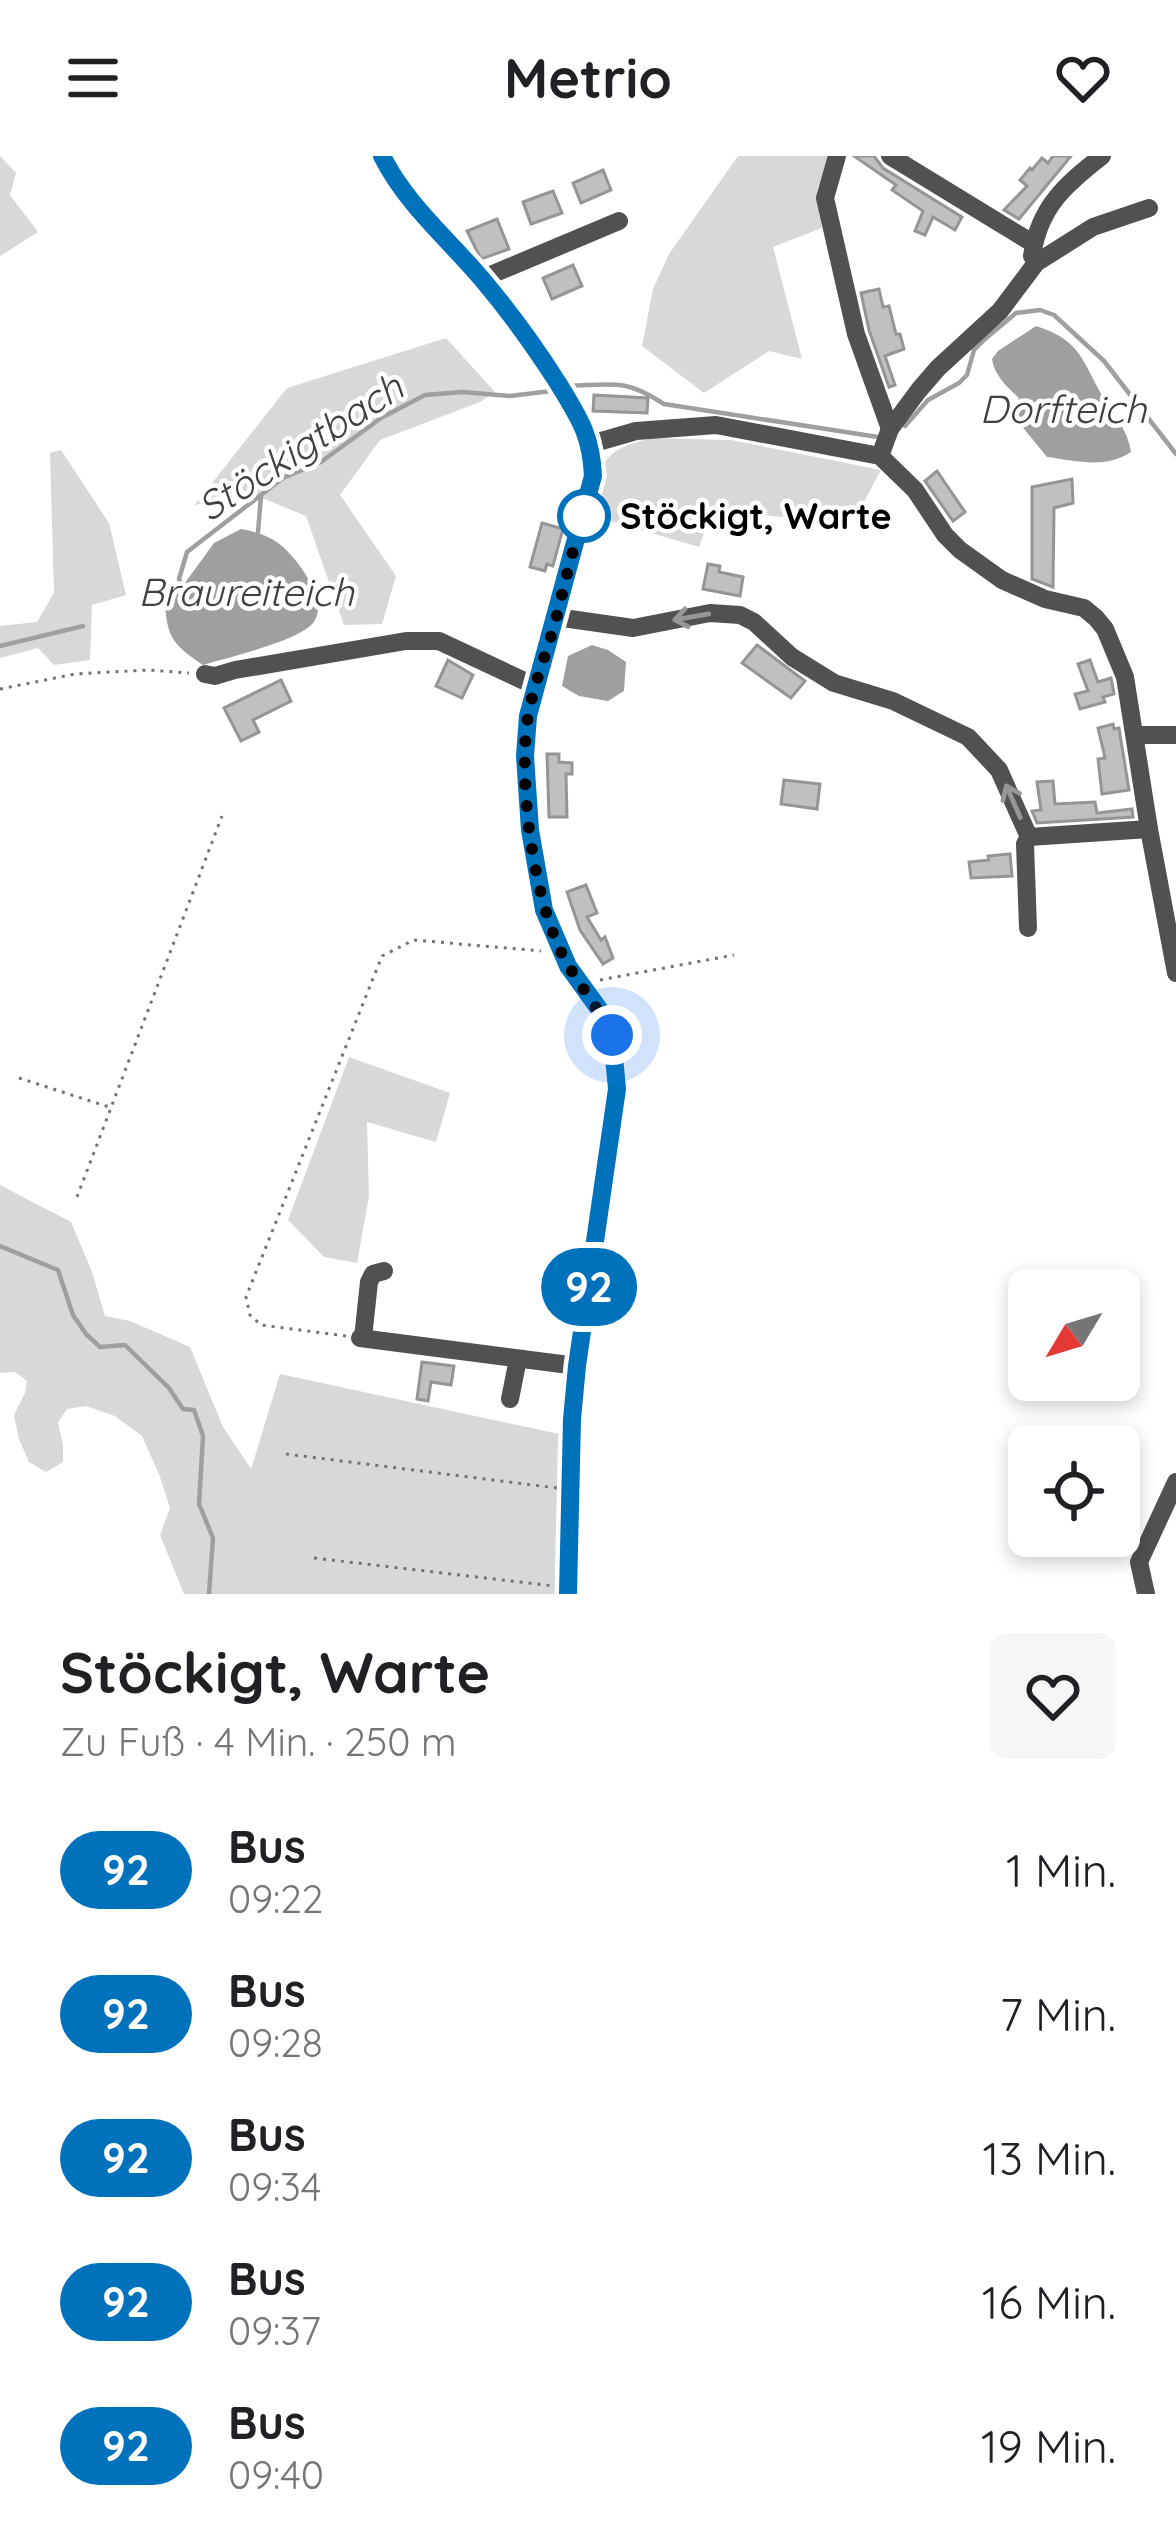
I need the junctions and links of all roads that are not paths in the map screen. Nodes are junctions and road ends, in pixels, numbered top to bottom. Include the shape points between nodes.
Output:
1 (382, 156) edge
2 (837, 156) edge
3 (890, 156) edge
4 (1102, 156) edge
5 (1149, 208) dead end
6 (620, 221) dead end
7 (1034, 260) junction
8 (482, 279) junction
9 (890, 429) junction
10 (591, 444) junction
11 (880, 456) junction
12 (556, 617) junction
13 (205, 674) road end
14 (536, 686) junction
15 (1135, 735) junction
16 (1176, 735) edge
17 (1148, 830) junction
18 (1029, 837) junction
19 (1028, 928) dead end
20 (1176, 973) edge
21 (384, 1271) dead end
22 (518, 1359) junction
23 (577, 1366) junction
24 (510, 1399) dead end
25 (1176, 1482) edge
26 (568, 1590) edge
27 (1146, 1594) edge

1 - 8 street via 430,225
2 - 9 street via 825,198 856,334
3 - 7 street
4 - 7 street via 1046,211
5 - 7 street
6 - 8 street
7 - 9 street via 1000,311 938,368
8 - 10 street via 542,357
9 - 11 street
10 - 11 street via 636,431 716,425
10 - 12 street via 593,476
11 - 15 street via 960,550 1002,580 1096,618 1125,677
12 - 14 street
18 -> 12 street via 999,770 968,737 834,683 740,615 633,628
13 - 14 street via 439,641
14 - 23 street via 525,756 544,910 612,1035 617,1089
15 - 16 street
15 - 17 street
17 - 18 street
17 - 20 street
18 - 19 street
21 - 22 street via 369,1282 361,1338
22 - 23 street
22 - 24 street
23 - 26 street
25 - 27 street via 1139,1562

